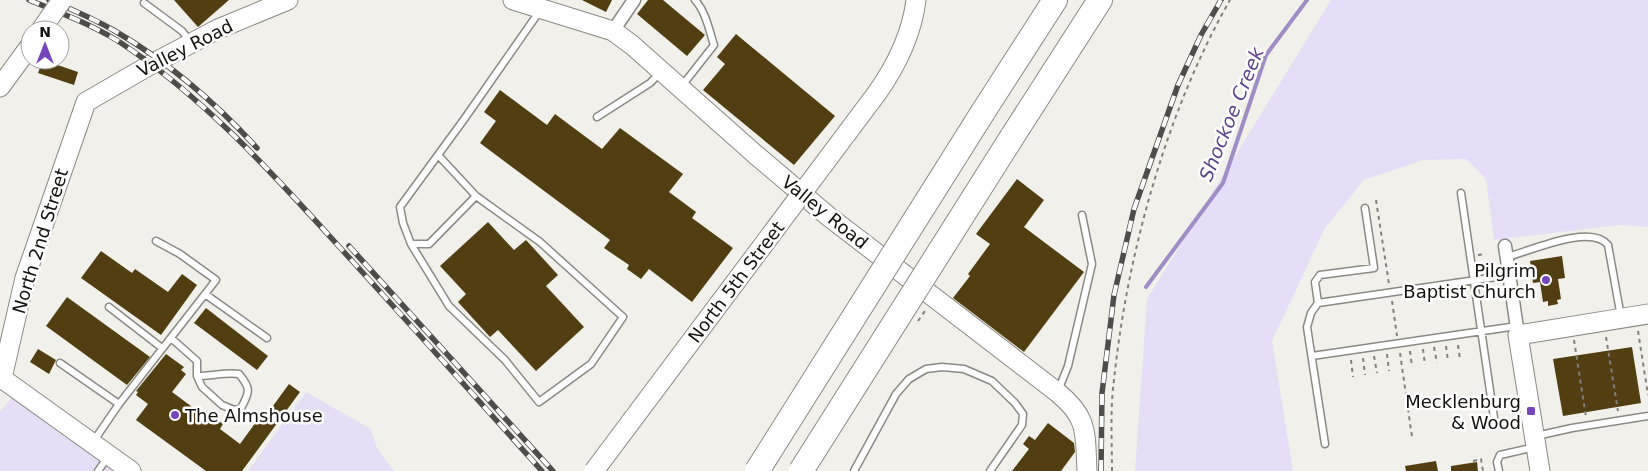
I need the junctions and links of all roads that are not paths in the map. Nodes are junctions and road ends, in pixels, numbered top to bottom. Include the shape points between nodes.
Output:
1 (62, 0) edge
2 (288, 0) edge
3 (513, 0) edge
4 (634, 0) edge
5 (916, 0) edge
6 (1055, 0) edge
7 (1100, 0) edge
8 (698, 1) edge
9 (144, 4) dead end
10 (542, 8) junction
11 (48, 20) edge
12 (613, 31) junction
13 (191, 44) junction
14 (20, 60) edge
15 (662, 72) junction
16 (0, 87) edge
17 (680, 88) junction
18 (86, 102) joint
19 (597, 117) dead end
20 (438, 155) junction
21 (1461, 193) dead end
22 (476, 196) junction
23 (1365, 208) dead end
24 (1082, 215) dead end
25 (156, 241) dead end
26 (412, 244) junction
27 (1506, 252) joint
28 (1510, 275) junction
29 (1475, 280) junction
30 (205, 294) junction
31 (1318, 303) junction
32 (109, 307) dead end
33 (1648, 314) edge
34 (1621, 318) junction
35 (1482, 330) junction
36 (1518, 331) junction
37 (171, 338) junction
38 (267, 338) dead end
39 (162, 348) junction
40 (1312, 356) junction
41 (60, 363) dead end
42 (198, 376) junction
43 (1, 379) edge
44 (1057, 392) junction
45 (119, 404) junction
46 (1648, 416) edge
47 (1494, 418) dead end
48 (1535, 442) junction
49 (93, 443) junction
50 (1325, 444) dead end
51 (103, 464) dead end
52 (98, 471) edge
53 (131, 471) edge
54 (594, 471) edge
55 (757, 471) edge
56 (801, 471) edge
57 (854, 471) edge
58 (990, 471) edge
59 (1087, 471) edge
60 (1499, 471) edge
61 (1540, 471) edge

1 - 11 street, bridge
2 - 13 street, Valley Road via 262,8
3 - 10 street, Valley Road
4 - 12 street
5 - 54 street, North 5th Street, bridge via 895,65 877,93
6 - 55 highway, bridge
7 - 56 highway, bridge
8 - 17 lane via 714,45
9 - 13 lane via 182,31
10 - 12 street, Valley Road
10 - 20 lane
12 - 15 street, Valley Road
13 - 18 street, Valley Road
14 - 16 street
15 - 17 street, Valley Road
15 - 19 lane
17 - 44 street, Valley Road via 828,216
18 - 43 street, North 2nd Street via 25,278
20 - 22 lane
20 - 26 lane via 400,206
21 - 29 lane
22 - 26 lane via 429,244
22 - 26 lane via 540,242 623,317 591,364 539,402 505,360 450,306
23 - 31 lane via 1374,268 1320,275 1315,282
24 - 44 lane via 1092,264 1068,366
25 - 30 lane via 216,280
27 - 28 street
27 - 34 lane via 1585,236 1599,238 1608,245
28 - 29 lane
28 - 36 street
29 - 31 lane
29 - 35 lane
30 - 37 lane
30 - 38 lane
31 - 40 lane via 1307,327
32 - 39 lane
33 - 34 street
34 - 36 street
35 - 36 lane
35 - 40 lane
35 - 47 lane
36 - 48 street
37 - 39 lane
37 - 42 lane via 197,361
39 - 45 lane
40 - 50 lane
41 - 45 lane
42 - 42 lane via 202,387 222,405 234,410 241,408 248,396 248,384 240,374 229,372
43 - 49 street
44 - 59 street, Valley Road via 1079,414 1087,441
45 - 49 lane
46 - 48 lane via 1572,428
48 - 60 lane via 1500,455 1497,462
48 - 61 street
49 - 53 street
51 - 52 lane
57 - 58 lane via 896,394 909,379 926,369 942,367 964,369 992,381 1022,414 1022,425

